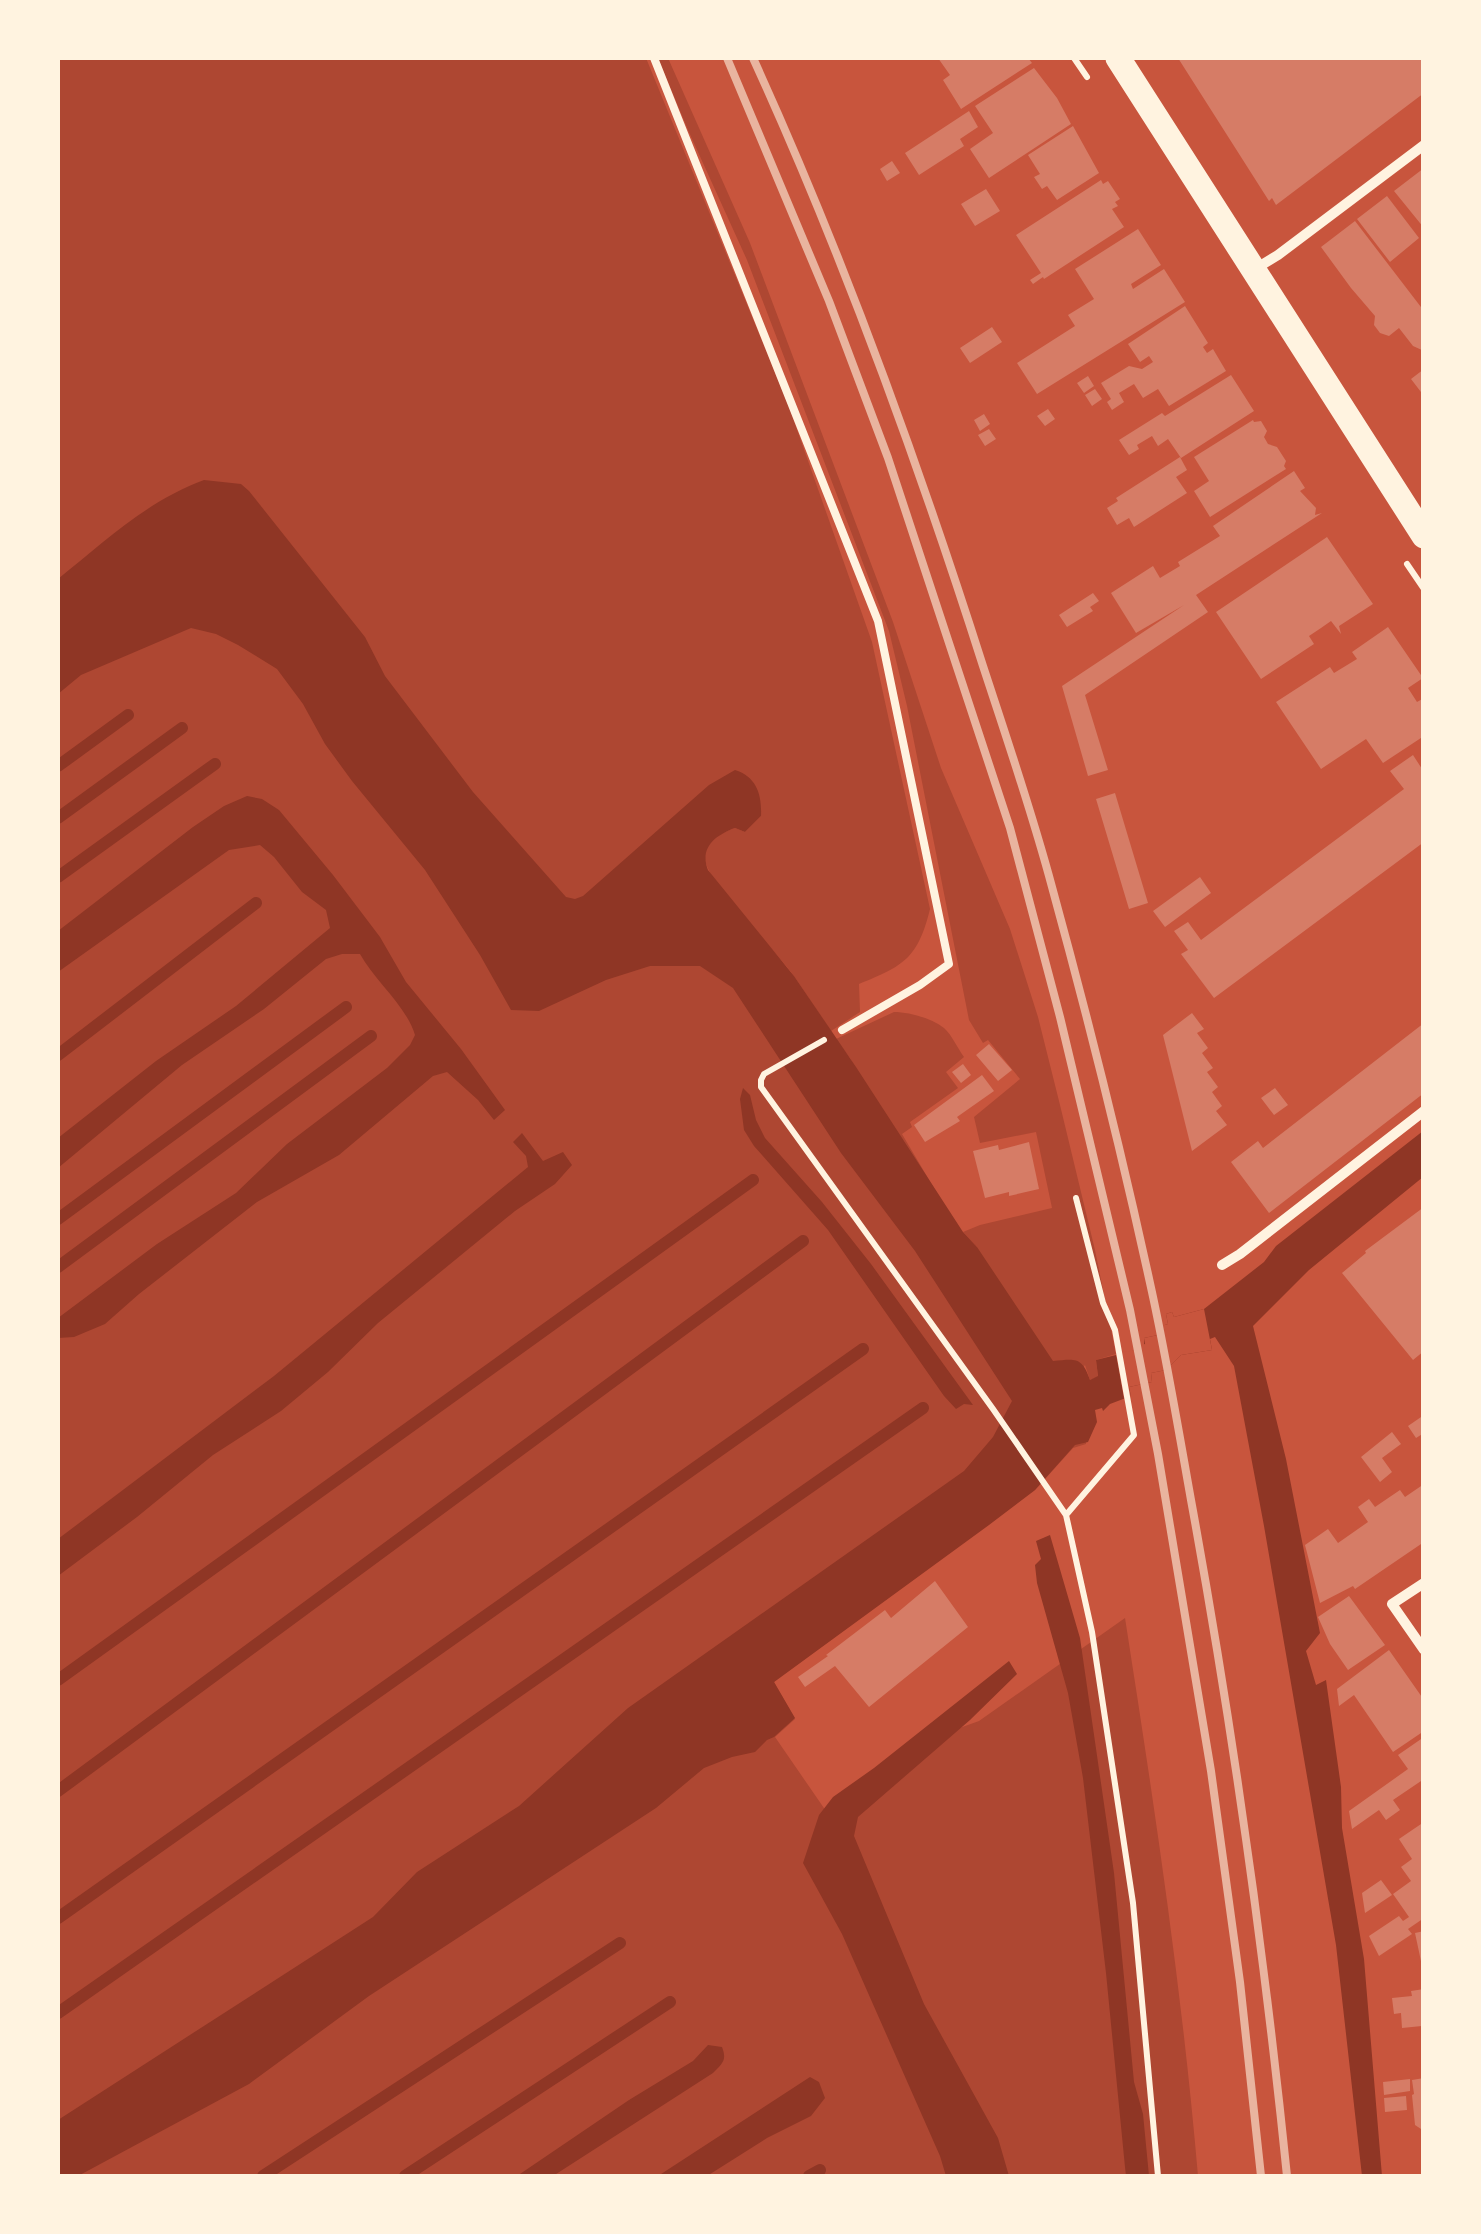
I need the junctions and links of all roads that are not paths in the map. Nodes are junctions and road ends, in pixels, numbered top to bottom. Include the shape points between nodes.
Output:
1 (654, 58) edge
2 (1118, 58) edge
3 (1424, 145) edge
4 (1253, 271) junction
5 (1424, 536) edge
6 (842, 1030) road end
7 (1424, 1111) edge
8 (1222, 1265) dead end
9 (1424, 1583) edge
10 (1424, 1650) edge

1 - 6 lane via 878,622 950,964
2 - 4 main road
3 - 4 street
4 - 5 main road
7 - 8 street
9 - 10 street via 1392,1604

